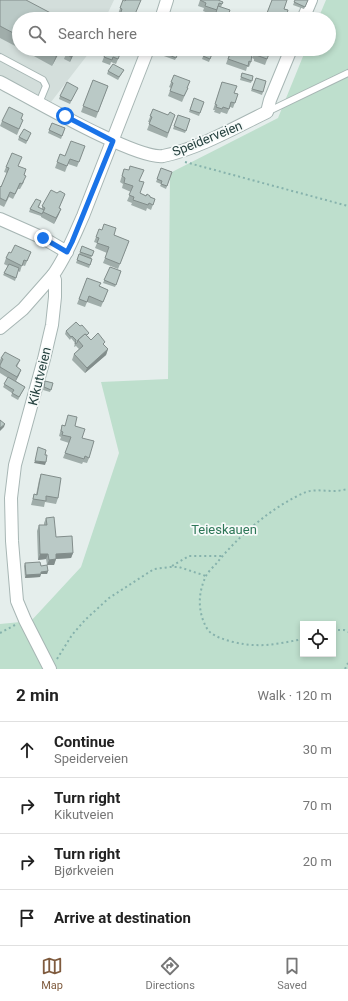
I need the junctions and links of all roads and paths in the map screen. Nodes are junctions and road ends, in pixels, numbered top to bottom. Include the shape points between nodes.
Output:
1 (167, 0) edge
2 (311, 0) edge
3 (163, 12) edge
4 (306, 12) edge
5 (145, 56) edge
6 (288, 56) edge
7 (0, 57) edge
8 (348, 73) edge
9 (0, 82) edge
10 (39, 102) junction
11 (267, 112) junction
12 (113, 141) junction
13 (163, 156) junction
14 (348, 206) edge
15 (0, 219) edge
16 (67, 252) junction
17 (53, 276) junction
18 (0, 328) edge
19 (348, 489) edge
20 (222, 556) junction
21 (170, 567) junction
22 (206, 576) junction
23 (25, 620) junction
24 (336, 630) edge
25 (0, 632) edge
26 (348, 632) edge
27 (300, 640) edge
28 (348, 663) edge
29 (52, 666) edge
30 (345, 669) edge

1 - 3 street
2 - 4 street
5 - 12 street
6 - 11 street
7 - 10 lane via 44,80 46,86
8 - 11 lane, Speiderveien
9 - 10 street, Speiderveien
10 - 12 street, Speiderveien
11 - 13 street, Speiderveien via 215,138
12 - 13 street, Speiderveien via 151,155
12 - 16 street
13 - 14 path
15 - 16 street
16 - 17 street
17 - 18 street
17 - 23 street, Kikutveien via 55,297 52,324 15,465 11,498 17,601
19 - 20 path via 314,490 294,498 264,518
20 - 21 path via 189,556
20 - 22 path
21 - 22 path via 179,567
21 - 29 path via 154,568 109,598 72,635
22 - 27 path via 200,595 200,607 203,622 212,634 238,643 256,645
23 - 25 path
23 - 29 street, Kikutveien
24 - 26 path
28 - 30 path

